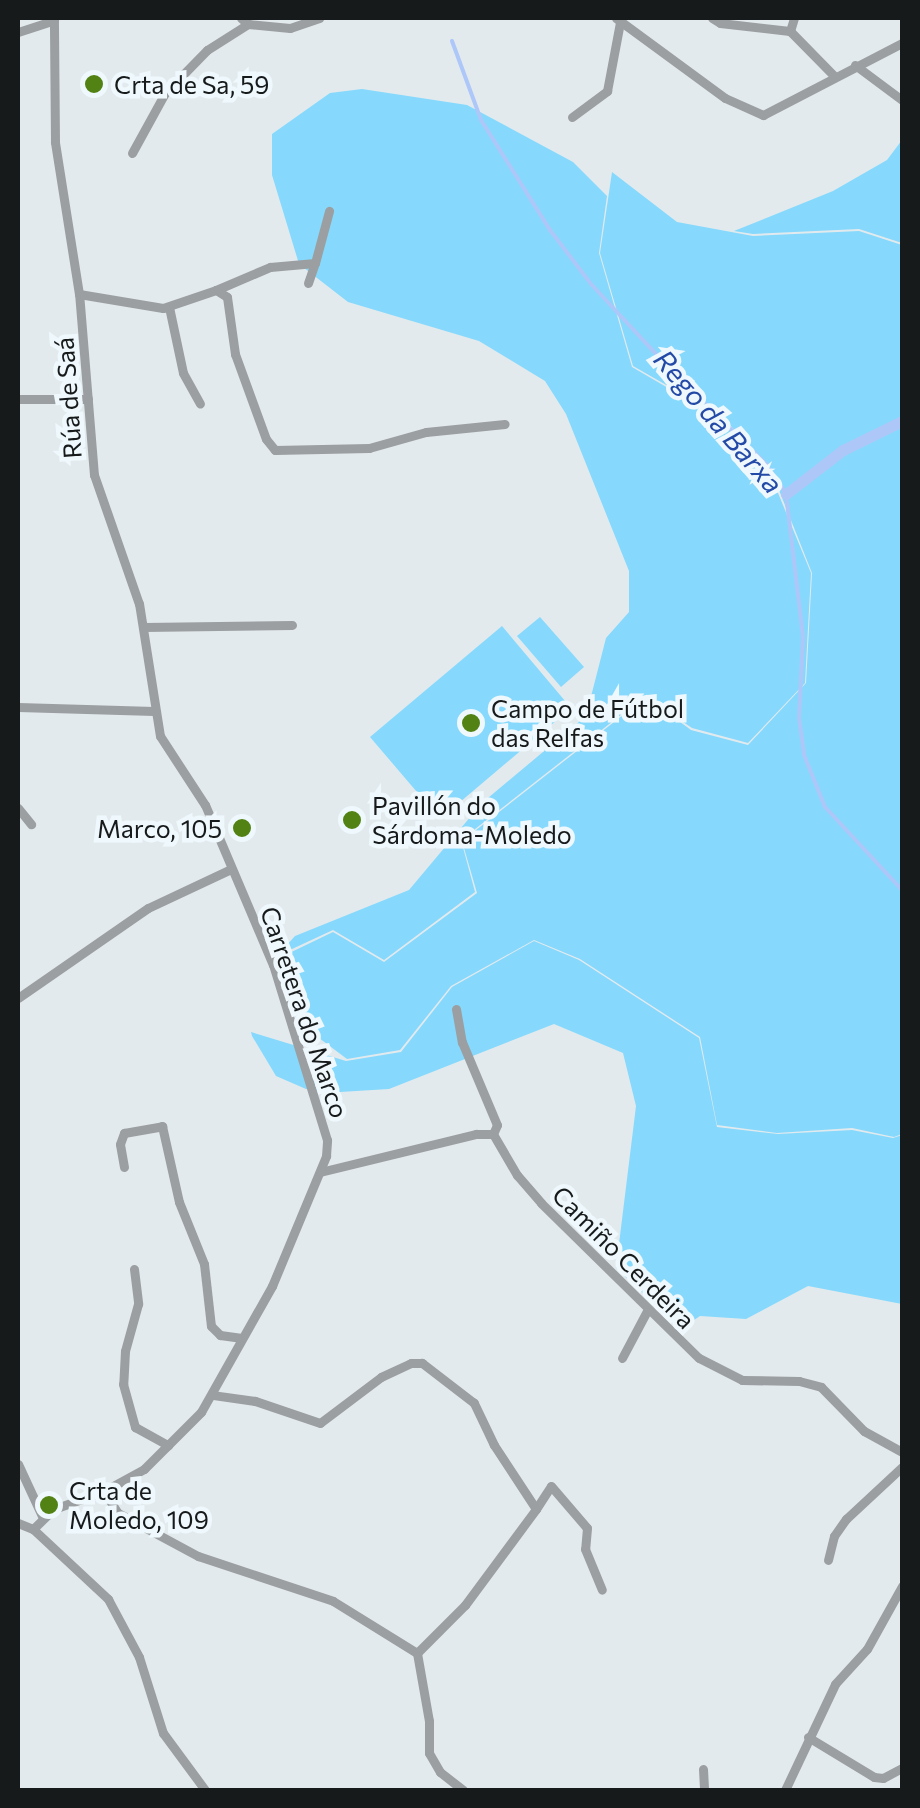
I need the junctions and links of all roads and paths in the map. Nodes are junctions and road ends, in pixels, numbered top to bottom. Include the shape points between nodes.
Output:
1 (319, 18) edge
2 (712, 18) edge
3 (794, 18) edge
4 (54, 19) edge
5 (618, 20) edge
6 (245, 21) edge
7 (790, 30) junction
8 (18, 32) edge
9 (902, 43) edge
10 (855, 65) junction
11 (835, 77) junction
12 (902, 100) edge
13 (572, 116) dead end
14 (132, 152) dead end
15 (329, 212) dead end
16 (314, 262) junction
17 (308, 283) dead end
18 (216, 290) junction
19 (79, 294) junction
20 (169, 307) junction
21 (18, 399) edge
22 (88, 399) junction
23 (200, 404) dead end
24 (505, 424) dead end
25 (292, 625) dead end
26 (144, 627) junction
27 (18, 706) edge
28 (154, 711) junction
29 (18, 808) edge
30 (31, 824) dead end
31 (231, 869) junction
32 (18, 998) edge
33 (456, 1009) dead end
34 (492, 1134) junction
35 (124, 1167) dead end
36 (320, 1172) junction
37 (134, 1269) dead end
38 (647, 1311) junction
39 (242, 1338) junction
40 (622, 1358) dead end
41 (213, 1395) junction
42 (168, 1445) junction
43 (902, 1452) edge
44 (18, 1464) edge
45 (902, 1467) edge
46 (104, 1491) junction
47 (536, 1508) junction
48 (42, 1516) junction
49 (18, 1523) edge
50 (33, 1529) junction
51 (828, 1560) dead end
52 (902, 1586) edge
53 (602, 1590) dead end
54 (417, 1653) junction
55 (808, 1737) junction
56 (902, 1768) edge
57 (703, 1769) dead end
58 (205, 1790) edge
59 (463, 1790) edge
60 (704, 1790) edge
61 (784, 1790) edge

1 - 6 street via 290,28
2 - 7 street
3 - 7 street
4 - 8 street
4 - 19 street, Rúa de Saá via 55,142
5 - 11 street via 755,114 774,111
5 - 13 street via 607,91
6 - 14 street via 165,93
7 - 11 street
9 - 10 street
10 - 11 street
10 - 12 street
15 - 16 street
16 - 17 street
16 - 18 street via 270,267
18 - 20 street
18 - 24 street via 227,297 235,354 275,450 370,448 426,432
19 - 20 street
19 - 22 street, Rúa de Saá
20 - 23 street via 182,373
21 - 22 street
22 - 26 street, Rúa de Saá via 94,474
25 - 26 street
26 - 28 street, Rúa de Saá
27 - 28 street
28 - 31 street, Rúa de Saá via 160,736 204,804
29 - 30 street
31 - 32 street via 148,908
31 - 36 street, Carretera do Marco via 273,964 317,1097 327,1140
33 - 34 street, Camiño Cerdeira via 462,1042 497,1125
34 - 36 street
34 - 38 street, Camiño Cerdeira via 541,1203
35 - 39 street via 124,1133 162,1126 179,1202 204,1264 211,1326 220,1335
36 - 39 street, Carretera do Marco via 272,1286
37 - 42 street via 138,1304 122,1384 134,1426
38 - 40 street
38 - 43 street, Camiño Cerdeira via 724,1373 820,1388 864,1431
39 - 41 street, Carretera do Marco
41 - 42 street, Carretera do Marco
41 - 47 street via 255,1401 320,1424 381,1377 422,1363 474,1404
42 - 46 street, Carretera do Marco
44 - 48 street
45 - 51 street via 846,1519
46 - 48 street, Carretera do Marco
46 - 54 street via 118,1513 198,1556 333,1601
47 - 53 street via 551,1486 587,1528 587,1558
47 - 54 street via 465,1605
48 - 50 street
49 - 50 street
50 - 58 street via 116,1610 140,1657 164,1733
52 - 55 street via 867,1649 834,1684
54 - 59 street via 429,1752 440,1772
55 - 56 street via 874,1777
55 - 61 street
57 - 60 street

